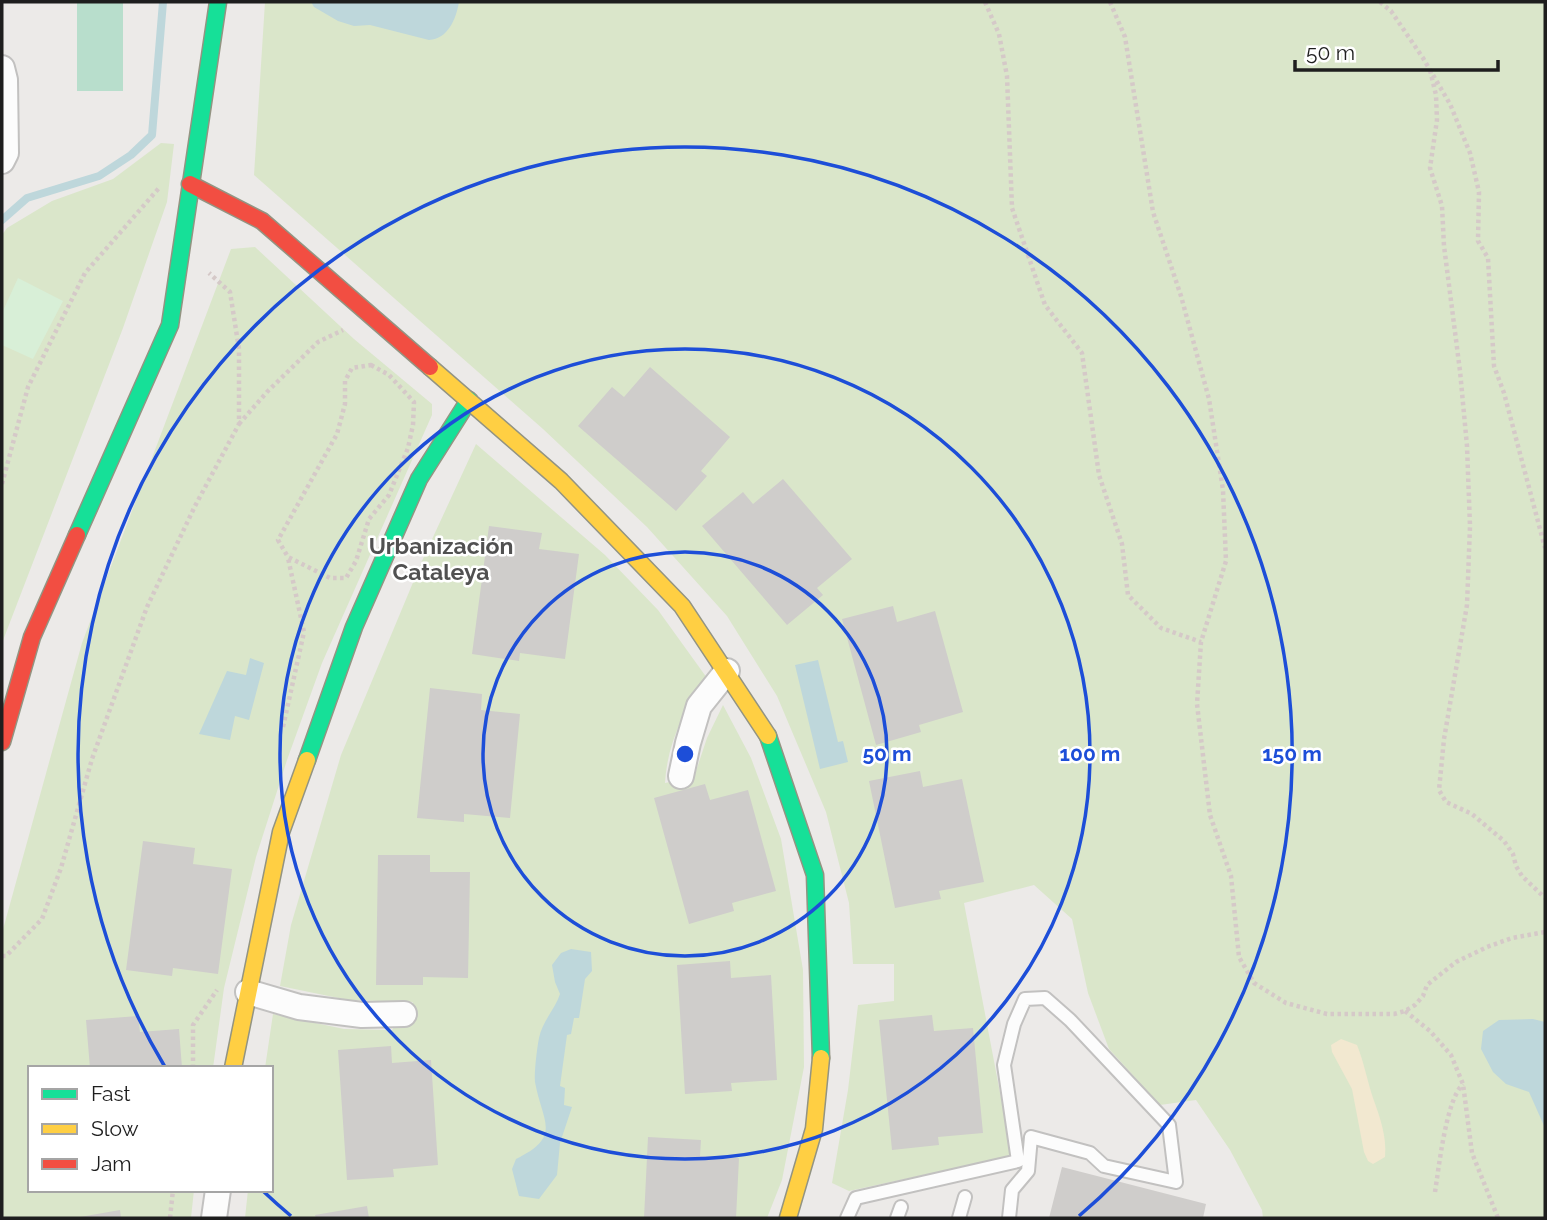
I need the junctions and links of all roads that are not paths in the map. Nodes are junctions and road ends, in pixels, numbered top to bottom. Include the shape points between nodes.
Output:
1 (218, 2) edge
2 (2, 68) edge
3 (3, 158) edge
4 (190, 184) junction
5 (469, 400) junction
6 (727, 671) junction
7 (2, 742) edge
8 (681, 776) dead end
9 (248, 992) junction
10 (404, 1014) dead end
11 (233, 1066) edge
12 (218, 1192) edge
13 (965, 1197) dead end
14 (215, 1218) edge
15 (788, 1218) edge
16 (847, 1218) edge
17 (959, 1218) edge
18 (1009, 1218) edge

1 - 4 street
2 - 3 street
4 - 5 street via 262,221
4 - 7 street via 170,325 32,636
5 - 6 street via 561,481 682,606
5 - 9 street via 419,479 354,627 281,832
6 - 8 street via 699,706
6 - 15 street via 766,730 815,875 822,1050 814,1129
9 - 10 street via 299,1007 362,1015
9 - 11 street
12 - 14 street
13 - 17 lane
16 - 18 lane via 856,1198 1018,1161 1004,1065 1025,999 1045,998 1169,1125 1176,1182 1104,1166 1090,1153 1031,1137 1028,1171 1012,1190

